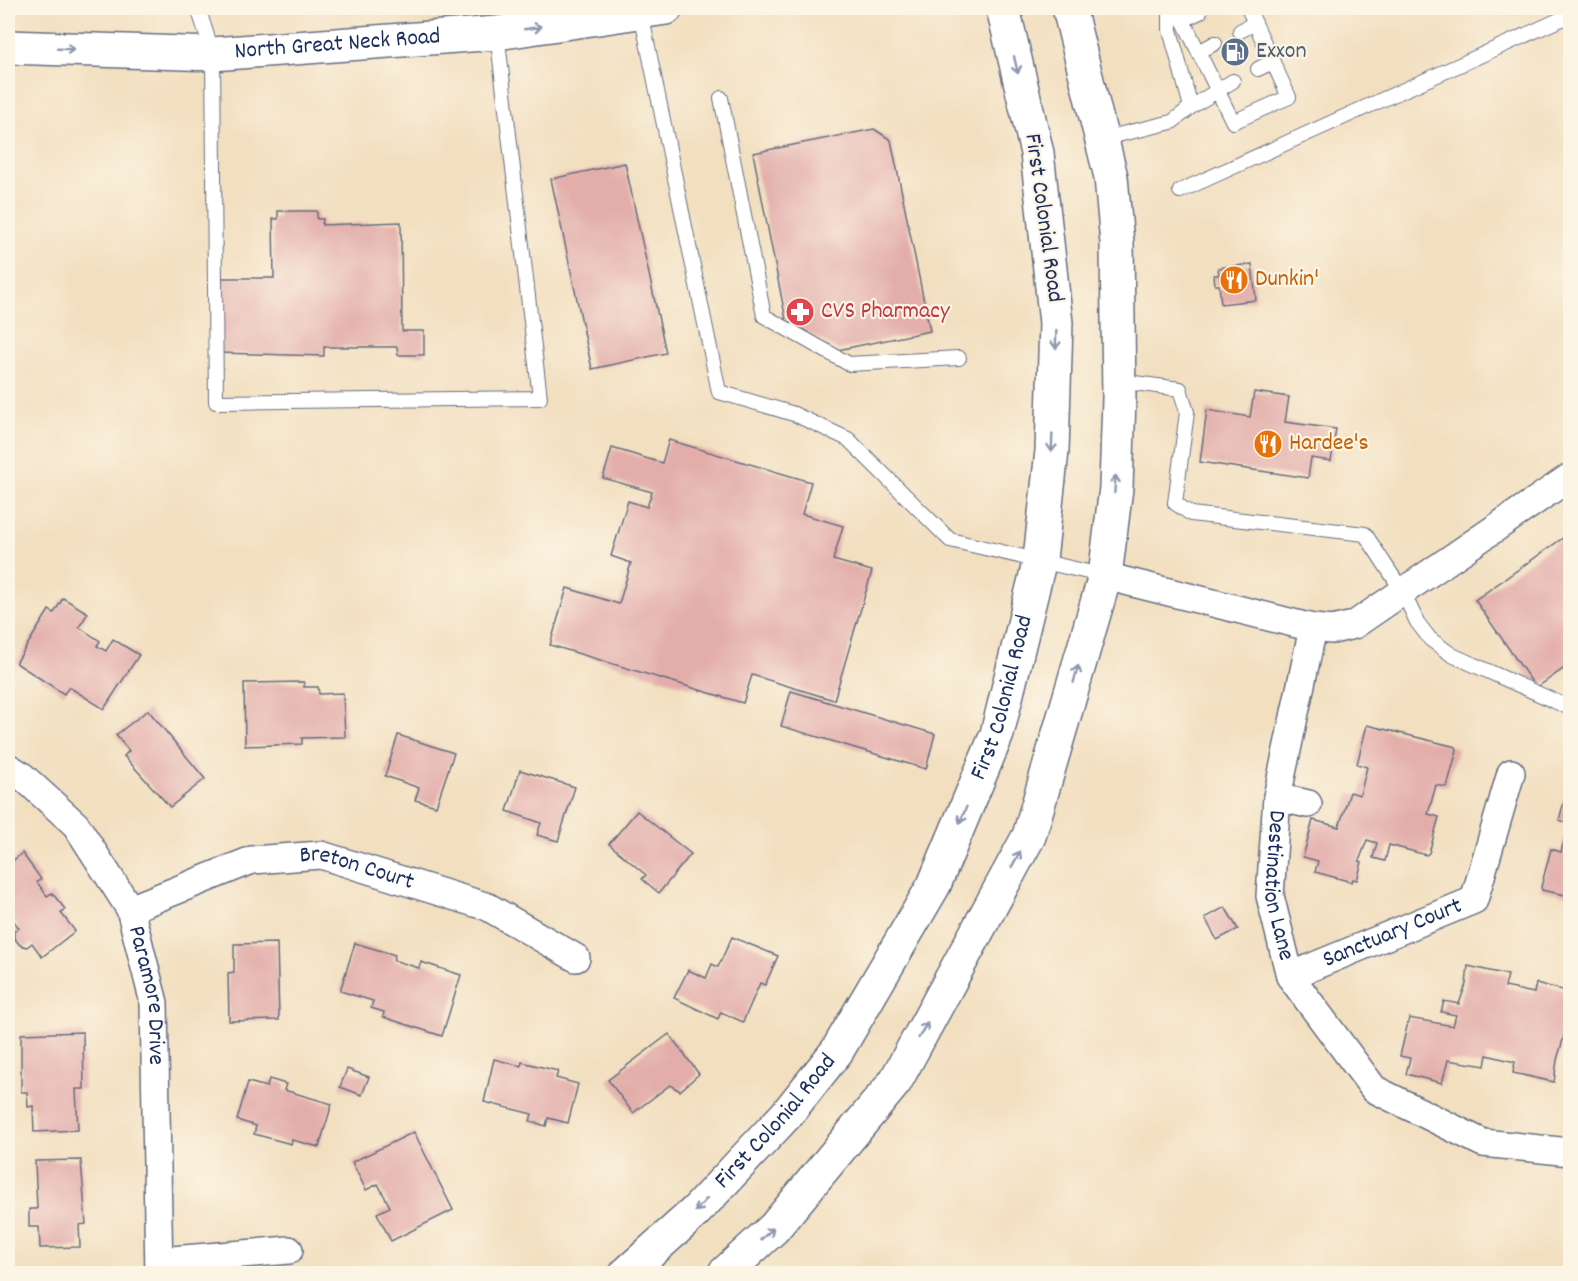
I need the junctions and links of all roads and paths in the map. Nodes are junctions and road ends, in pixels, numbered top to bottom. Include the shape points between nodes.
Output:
1 (198, 8) edge
2 (1004, 8) edge
3 (1069, 8) edge
4 (1170, 8) edge
5 (1177, 8) edge
6 (1248, 8) edge
7 (654, 10) edge
8 (1200, 12) dead end
9 (1570, 15) edge
10 (1184, 20) junction
11 (1255, 23) junction
12 (1240, 31) dead end
13 (497, 33) junction
14 (1215, 43) dead end
15 (8, 47) edge
16 (1199, 52) junction
17 (213, 54) junction
18 (1272, 62) junction
19 (1258, 69) dead end
20 (1233, 81) dead end
21 (1218, 90) junction
22 (721, 98) dead end
23 (1191, 107) junction
24 (1101, 139) junction
25 (1179, 191) dead end
26 (959, 358) dead end
27 (1119, 381) junction
28 (1570, 477) edge
29 (1040, 559) junction
30 (1105, 576) junction
31 (1403, 592) junction
32 (1313, 628) junction
33 (1570, 708) edge
34 (8, 766) edge
35 (1511, 773) dead end
36 (1277, 797) junction
37 (1308, 804) dead end
38 (130, 909) junction
39 (576, 958) dead end
40 (1290, 976) junction
41 (1570, 1152) edge
42 (289, 1250) dead end
43 (159, 1267) edge
44 (626, 1274) edge
45 (724, 1274) edge

1 - 17 lane
2 -> 29 main road, First Colonial Road via 1037,153 1056,323 1052,451
3 - 24 main road
4 - 23 lane via 1170,30
5 - 10 lane
6 - 11 lane
13 -> 7 main road, North Great Neck Road
7 - 29 lane via 719,392 794,414 848,439 950,540
8 - 10 lane
9 - 25 lane
10 - 16 lane
11 - 12 lane
11 - 18 lane
13 - 17 main road, North Great Neck Road
13 - 17 lane via 540,398 216,402
14 - 16 lane
15 -> 17 main road, North Great Neck Road
16 - 21 lane
18 - 19 lane
18 - 21 lane via 1289,97 1233,122
20 - 21 lane
21 - 23 lane
22 - 26 lane via 764,315 849,364
23 - 24 lane via 1172,122
24 - 27 main road via 1111,177 1117,243
30 -> 27 main road via 1116,488
27 - 31 lane via 1180,389 1187,412 1175,503 1191,514 1365,534
28 - 31 street
29 - 30 lane
29 -> 44 main road, First Colonial Road via 997,734 934,885 837,1051 786,1115 695,1212
30 - 32 street
45 -> 30 main road via 774,1228 901,1072 1029,836
31 - 32 street via 1354,625 1332,630
31 - 33 lane via 1430,639 1452,656
32 - 36 street, Destination Lane
34 - 38 street, Paramore Drive via 76,825
35 - 40 street, Sanctuary Court via 1474,900
36 - 37 street
36 - 40 street, Destination Lane via 1270,896
38 - 39 street, Breton Court via 252,860 321,855 488,907
38 - 43 street, Paramore Drive via 154,1003
40 - 41 street, Destination Lane via 1374,1089 1483,1143
42 - 43 street

